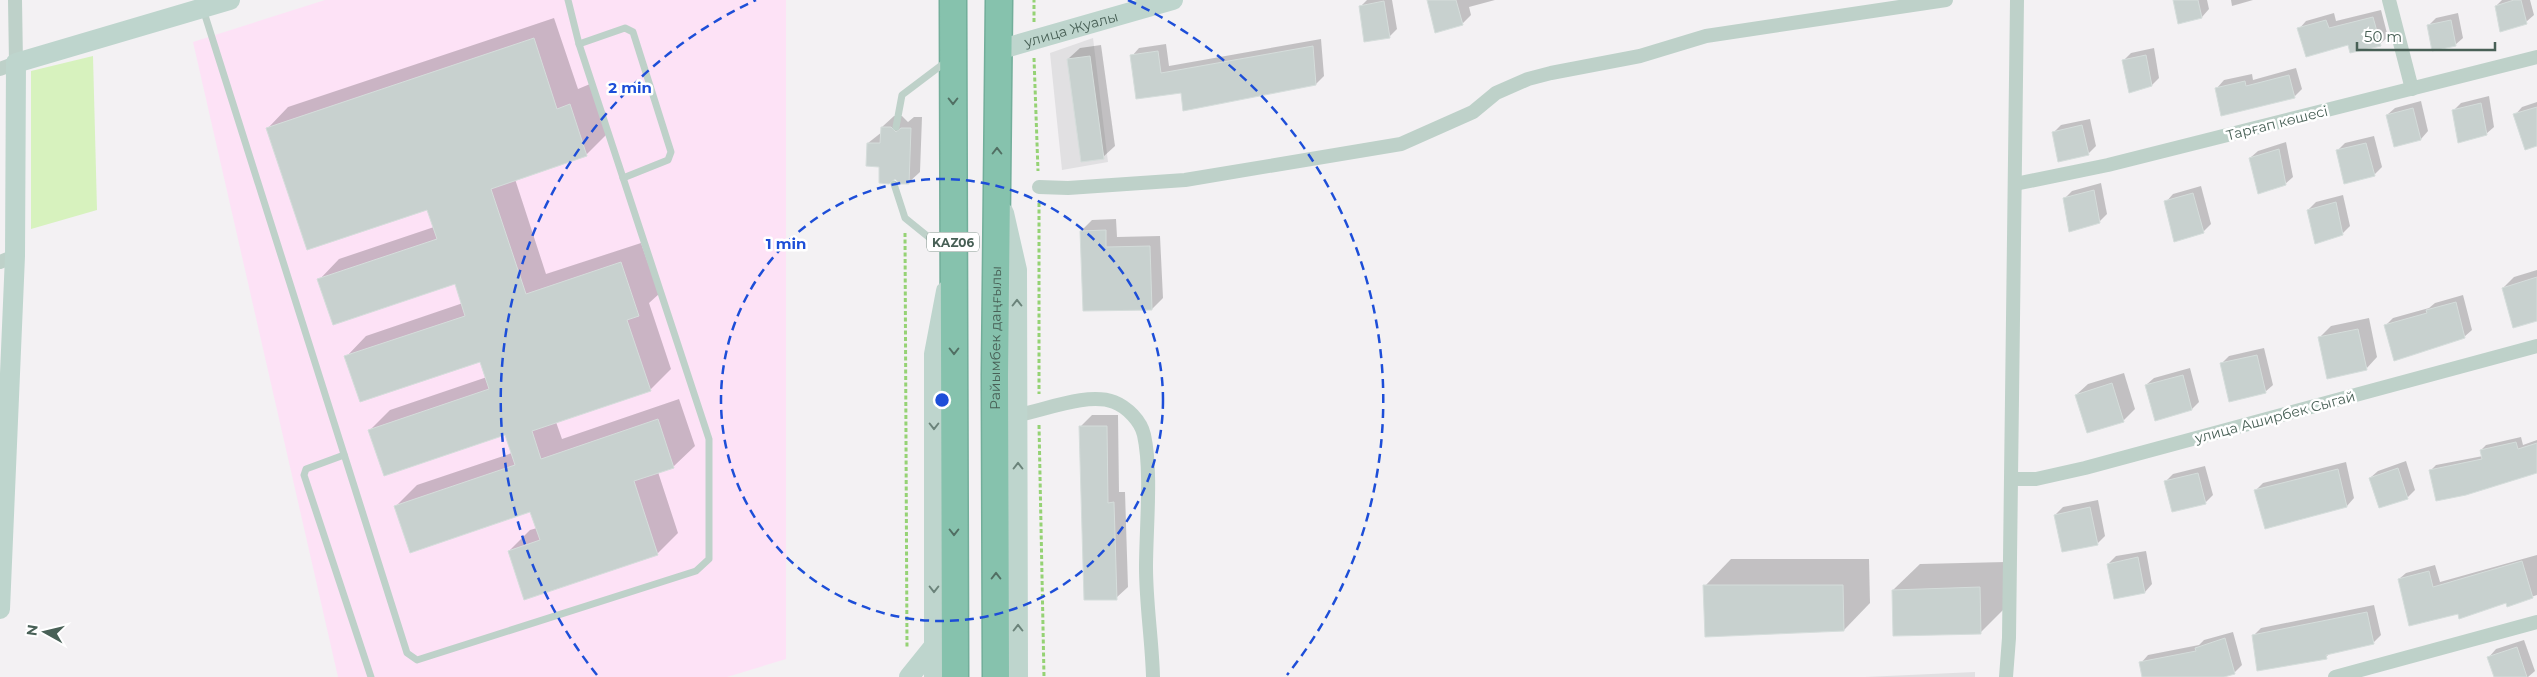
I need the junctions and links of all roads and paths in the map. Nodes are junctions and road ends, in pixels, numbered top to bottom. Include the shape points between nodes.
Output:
1 (15, 0) edge
2 (230, 0) edge
3 (568, 0) edge
4 (953, 0) edge
5 (999, 0) edge
6 (1034, 0) edge
7 (1173, 0) edge
8 (1946, 0) edge
9 (2017, 0) edge
10 (2389, 0) edge
11 (203, 8) junction
12 (1034, 41) junction
13 (579, 44) junction
14 (998, 50) junction
15 (952, 56) junction
16 (2537, 56) edge
17 (8, 66) edge
18 (2412, 89) junction
19 (896, 127) dead end
20 (623, 178) junction
21 (894, 184) dead end
22 (2015, 184) junction
23 (997, 185) junction
24 (1038, 187) junction
25 (905, 218) junction
26 (953, 257) junction
27 (8, 259) edge
28 (2537, 346) edge
29 (1039, 411) junction
30 (1018, 415) junction
31 (4, 440) edge
32 (344, 455) junction
33 (2011, 479) junction
34 (0, 588) edge
35 (0, 609) edge
36 (2537, 622) edge
37 (934, 646) junction
38 (908, 668) edge
39 (371, 677) edge
40 (934, 677) edge
41 (955, 677) edge
42 (996, 677) edge
43 (1018, 677) edge
44 (1044, 677) edge
45 (1153, 677) edge
46 (2006, 677) edge
47 (2335, 677) edge

1 - 17 street
2 - 11 street
3 - 13 lane
4 - 15 highway, KАZ06
5 - 14 highway, Райымбек даңғылы / KАZ06
6 - 12 path
7 - 12 street, улица Жуалы
8 - 24 street via 1706,36 1640,56 1543,75 1496,93 1473,112 1401,144 1185,180
9 - 22 street
10 - 18 street
11 - 17 street
11 - 32 lane
12 - 14 street, улица Жуалы
12 - 24 path
13 - 20 lane
13 - 20 lane via 625,28 633,32 671,152 668,160
23 -> 14 highway, Райымбек даңғылы / KАZ06
15 - 19 lane via 902,94
15 -> 26 highway, KАZ06
16 - 18 street, Тарғап көшесі
17 - 27 street
18 - 22 street, Тарғап көшесі via 2108,165
20 - 32 lane via 709,439 709,559 696,571 418,660 407,653
21 - 25 lane
22 - 33 street
30 -> 23 street via 1017,270
42 -> 23 highway, Райымбек даңғылы / KАZ06
24 - 29 path
25 - 26 lane
25 - 38 path
26 -> 37 street via 934,354
26 -> 41 highway, KАZ06
27 - 31 street
28 - 33 street, улица Аширбек Сыгай via 2085,468 2036,479
29 - 30 street
29 - 44 path
29 - 45 street via 1082,400 1114,402 1129,411 1144,434 1147,467 1146,571
43 -> 30 street
31 - 34 street
32 - 39 lane via 306,469 304,475
33 - 46 street
34 - 35 street
36 - 47 street
37 - 38 street
37 - 40 street

